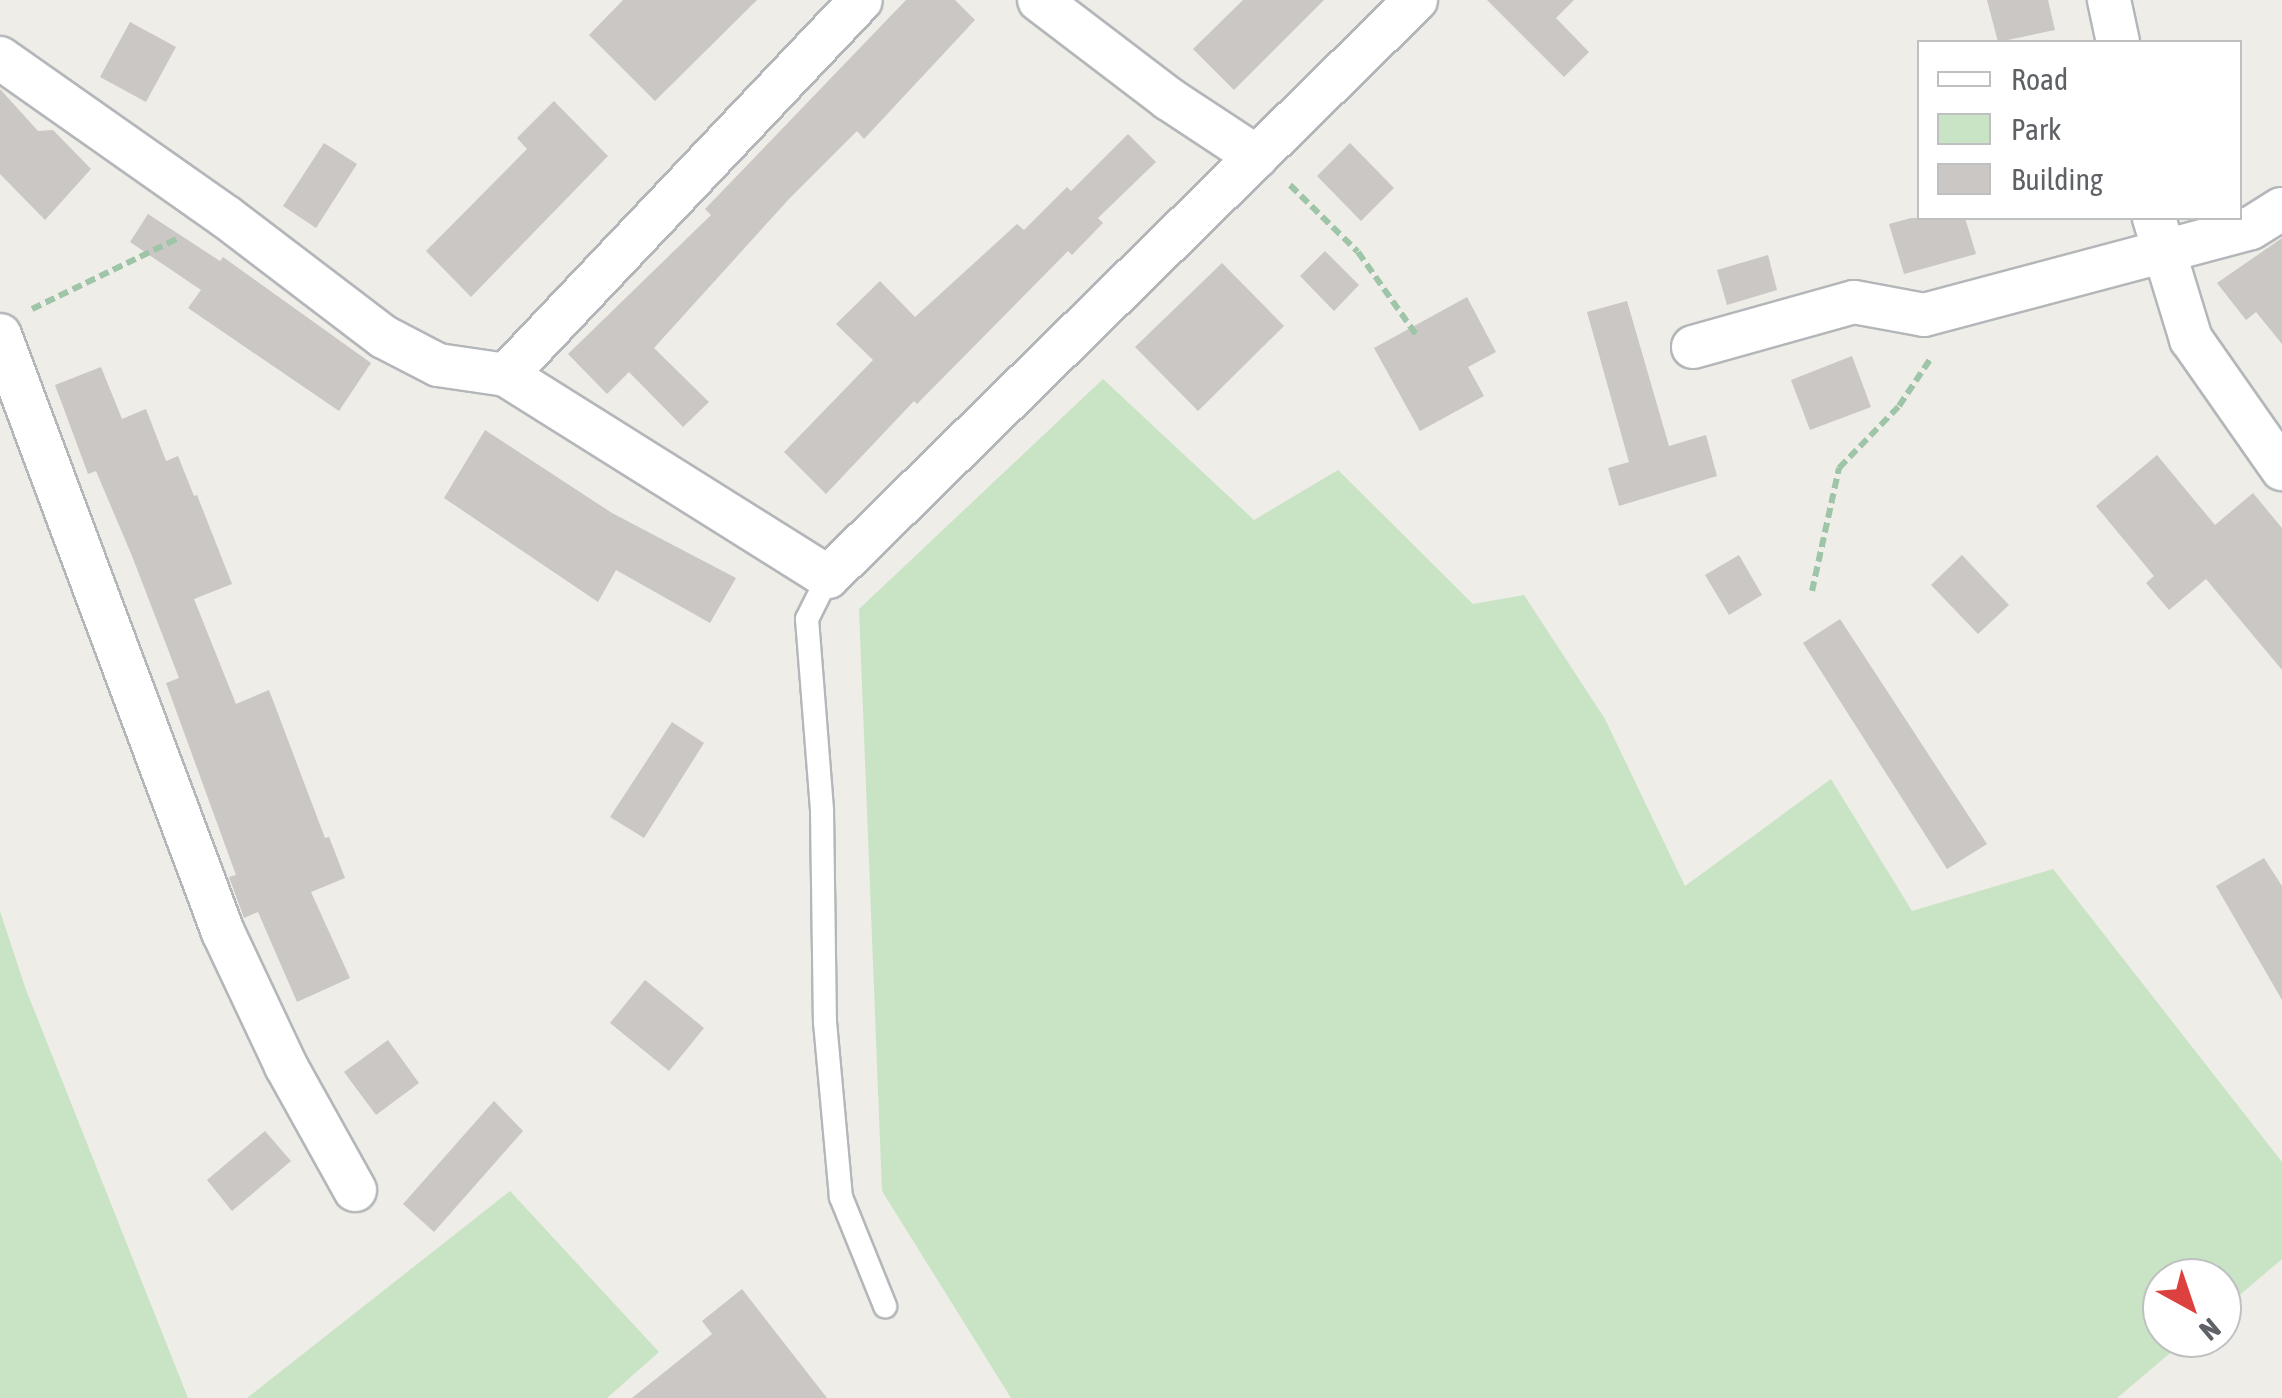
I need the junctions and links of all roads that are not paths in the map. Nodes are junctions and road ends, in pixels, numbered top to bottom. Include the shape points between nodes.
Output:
1 (861, 0) edge
2 (1039, 0) edge
3 (1416, 0) edge
4 (2109, 0) edge
5 (2118, 40) edge
6 (0, 58) edge
7 (1257, 157) junction
8 (2282, 209) edge
9 (2158, 235) edge
10 (9, 326) edge
11 (1693, 346) dead end
12 (506, 375) junction
13 (2282, 469) edge
14 (828, 577) junction
15 (355, 1190) dead end
16 (885, 1306) dead end

1 - 12 street
2 - 7 street
3 - 7 street
4 - 5 street
6 - 12 street via 384,337 438,365
7 - 14 street
8 - 9 street via 2251,228
9 - 11 street via 1924,315 1854,302
9 - 13 street via 2190,339
10 - 15 street via 223,932
12 - 14 street
14 - 16 lane via 807,619 822,811 825,1022 841,1196

